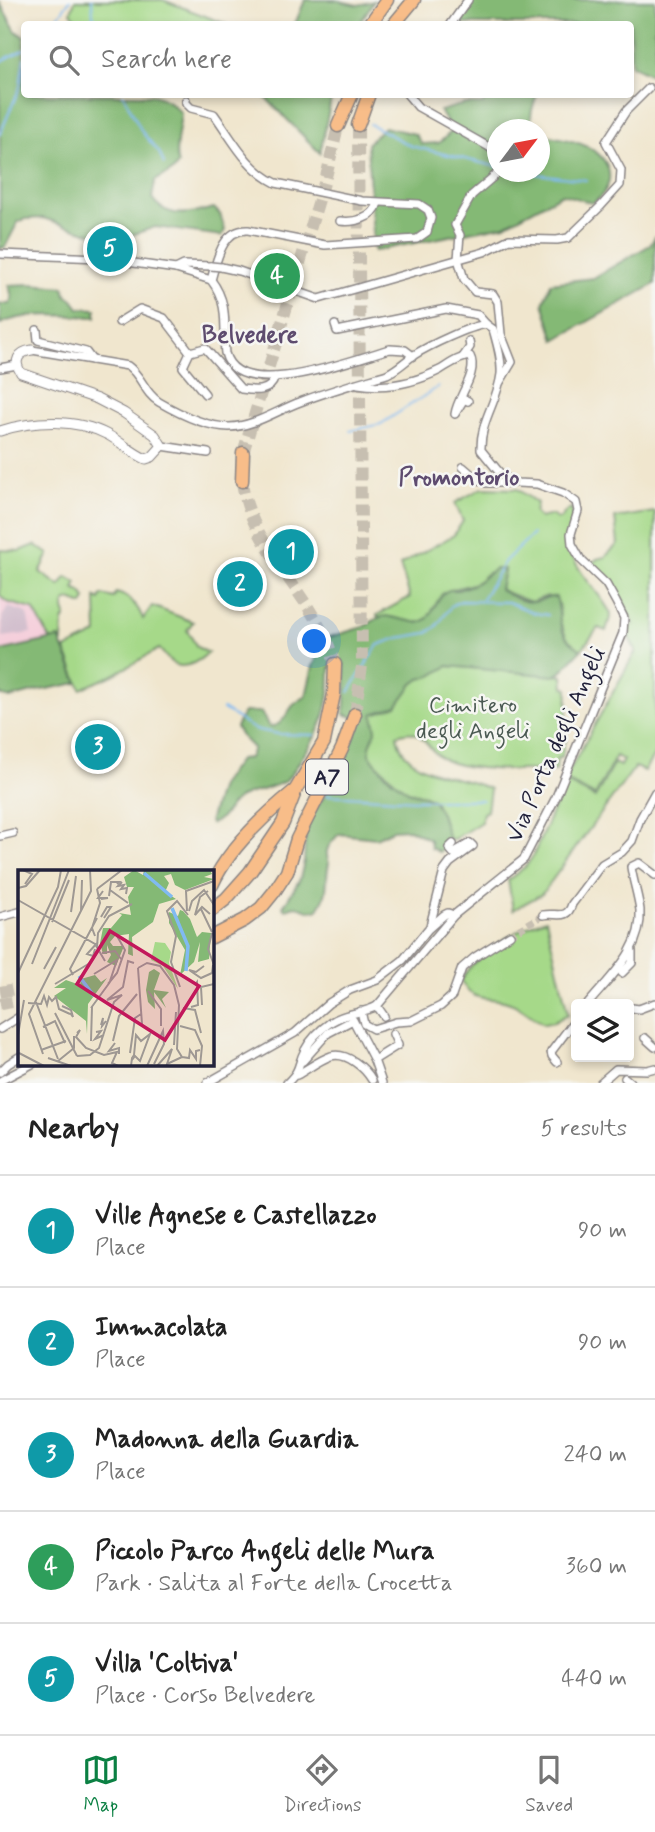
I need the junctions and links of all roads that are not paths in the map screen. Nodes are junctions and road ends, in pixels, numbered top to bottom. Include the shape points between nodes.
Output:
1 (387, 0) edge
2 (404, 0) edge
3 (414, 0) edge
4 (422, 0) edge
5 (468, 0) edge
6 (371, 21) edge
7 (388, 21) edge
8 (396, 21) edge
9 (405, 21) edge
10 (453, 21) edge
11 (649, 88) dead end
12 (342, 98) edge
13 (350, 98) edge
14 (360, 98) edge
15 (368, 98) edge
16 (410, 98) edge
17 (186, 100) dead end
18 (487, 145) edge
19 (487, 182) edge
20 (378, 203) junction
21 (340, 221) dead end
22 (0, 254) edge
23 (458, 259) junction
24 (176, 269) junction
25 (211, 280) junction
26 (119, 322) dead end
27 (486, 324) junction
28 (335, 325) dead end
29 (37, 330) dead end
30 (469, 341) dead end
31 (32, 350) joint
32 (190, 352) junction
33 (413, 355) junction
34 (462, 357) junction
35 (92, 360) junction
36 (17, 365) junction
37 (0, 368) edge
38 (275, 377) junction
39 (499, 382) junction
40 (354, 384) junction
41 (205, 394) dead end
42 (468, 401) dead end
43 (0, 431) edge
44 (162, 446) junction
45 (208, 453) dead end
46 (243, 453) tunnel mouth
47 (463, 467) dead end
48 (242, 481) tunnel mouth
49 (517, 483) junction
50 (335, 664) tunnel mouth
51 (355, 714) tunnel mouth
52 (296, 789) junction
53 (655, 792) edge
54 (453, 844) dead end
55 (655, 874) edge
56 (214, 882) edge
57 (214, 908) edge
58 (18, 912) edge
59 (454, 915) junction
60 (543, 915) tunnel mouth
61 (0, 917) edge
62 (430, 927) junction
63 (510, 935) tunnel mouth
64 (214, 936) edge
65 (632, 951) junction
66 (622, 973) dead end
67 (593, 999) edge
68 (655, 1003) edge
69 (377, 1006) junction
70 (634, 1008) edge
71 (361, 1011) junction
72 (384, 1016) dead end
73 (18, 1018) edge
74 (571, 1026) edge
75 (0, 1029) edge
76 (393, 1034) dead end
77 (645, 1038) dead end
78 (655, 1047) edge
79 (18, 1058) edge
80 (373, 1060) junction
81 (302, 1062) junction
82 (557, 1062) dead end
83 (20, 1066) edge
84 (28, 1066) edge
85 (655, 1068) edge
86 (0, 1072) edge
87 (10, 1074) junction
88 (294, 1077) junction
89 (372, 1080) dead end
90 (0, 1081) edge
91 (207, 1083) edge
92 (287, 1083) edge
93 (382, 1083) edge
94 (600, 1083) edge

1 - 6 highway
2 - 7 highway
3 - 8 highway
4 - 9 highway
5 - 10 street
11 - 23 street via 626,111 606,142 621,170 620,185 568,238 509,239
12 - 13 highway via 338,126
14 - 15 highway via 358,125
16 - 18 street via 418,107
17 - 20 street via 191,108 214,114 263,177 290,187
19 - 23 street via 472,194 457,219 461,237
20 - 21 street via 376,210 363,218
20 - 25 street via 421,205 431,215 430,227 415,239 325,245 240,230 226,240
22 - 24 street via 71,256
23 - 24 street, bridge via 319,299 221,267 184,265
23 - 39 street via 469,288 497,298 502,334 512,359
24 - 25 street
25 - 38 street via 223,302 229,361 248,376
26 - 32 street via 140,309 164,318
27 - 28 street via 478,315 446,309 337,331
27 - 33 street
27 - 39 street via 493,329 500,359
29 - 35 street via 38,340 86,352
30 - 34 street
31 - 35 street
31 - 36 street via 20,355
32 - 38 street via 205,348 241,389 263,390 272,386
32 - 41 street via 183,367
33 - 38 street via 390,349
33 - 40 street via 399,368
34 - 40 street via 406,383
34 - 42 street via 470,356 473,363 455,414 464,399
35 - 40 street via 128,366 156,400 214,426 242,425
36 - 37 street
36 - 44 street via 24,375 124,413 159,438
39 - 49 street, Via Porta degli Angeli via 484,418 481,450 503,476
43 - 44 street via 46,422 80,426 109,435 146,459
44 - 45 street
46 - 48 highway
47 - 49 street, Via Porta degli Angeli via 486,483
49 - 59 street, Via Porta degli Angeli via 537,484 576,502 579,511 572,544 581,561 606,584 624,618 623,632 556,797 524,859
50 - 52 highway, A7 via 324,742
51 - 64 highway, A7 via 297,839 287,872 261,908
52 - 56 highway, A7 via 261,819
52 - 57 highway, A7 via 283,823 250,872
53 - 60 street via 632,841 600,867 570,911 563,916
54 - 62 street via 449,848 453,853 470,843 473,846 444,872
55 - 65 street via 639,863 631,866 640,916
58 - 61 street
59 - 62 street via 448,913
59 - 69 street, Via Porta degli Angeli
62 - 91 street via 403,960 377,980 340,997 295,1032
63 - 71 street via 468,962 449,1000 424,1016 373,1029 364,1024
65 - 66 street via 632,963
65 - 67 street
68 - 70 street
69 - 71 street
69 - 72 street
71 - 81 street via 329,1023 305,1049
73 - 75 street
74 - 82 street via 551,1052
76 - 80 street via 398,1045
77 - 78 street
79 - 86 street
80 - 81 street via 350,1020 328,1033
80 - 93 street
81 - 88 street
83 - 87 street
84 - 87 street
85 - 94 street via 616,1069
87 - 90 street
88 - 89 street via 340,1056 363,1067
88 - 92 street

